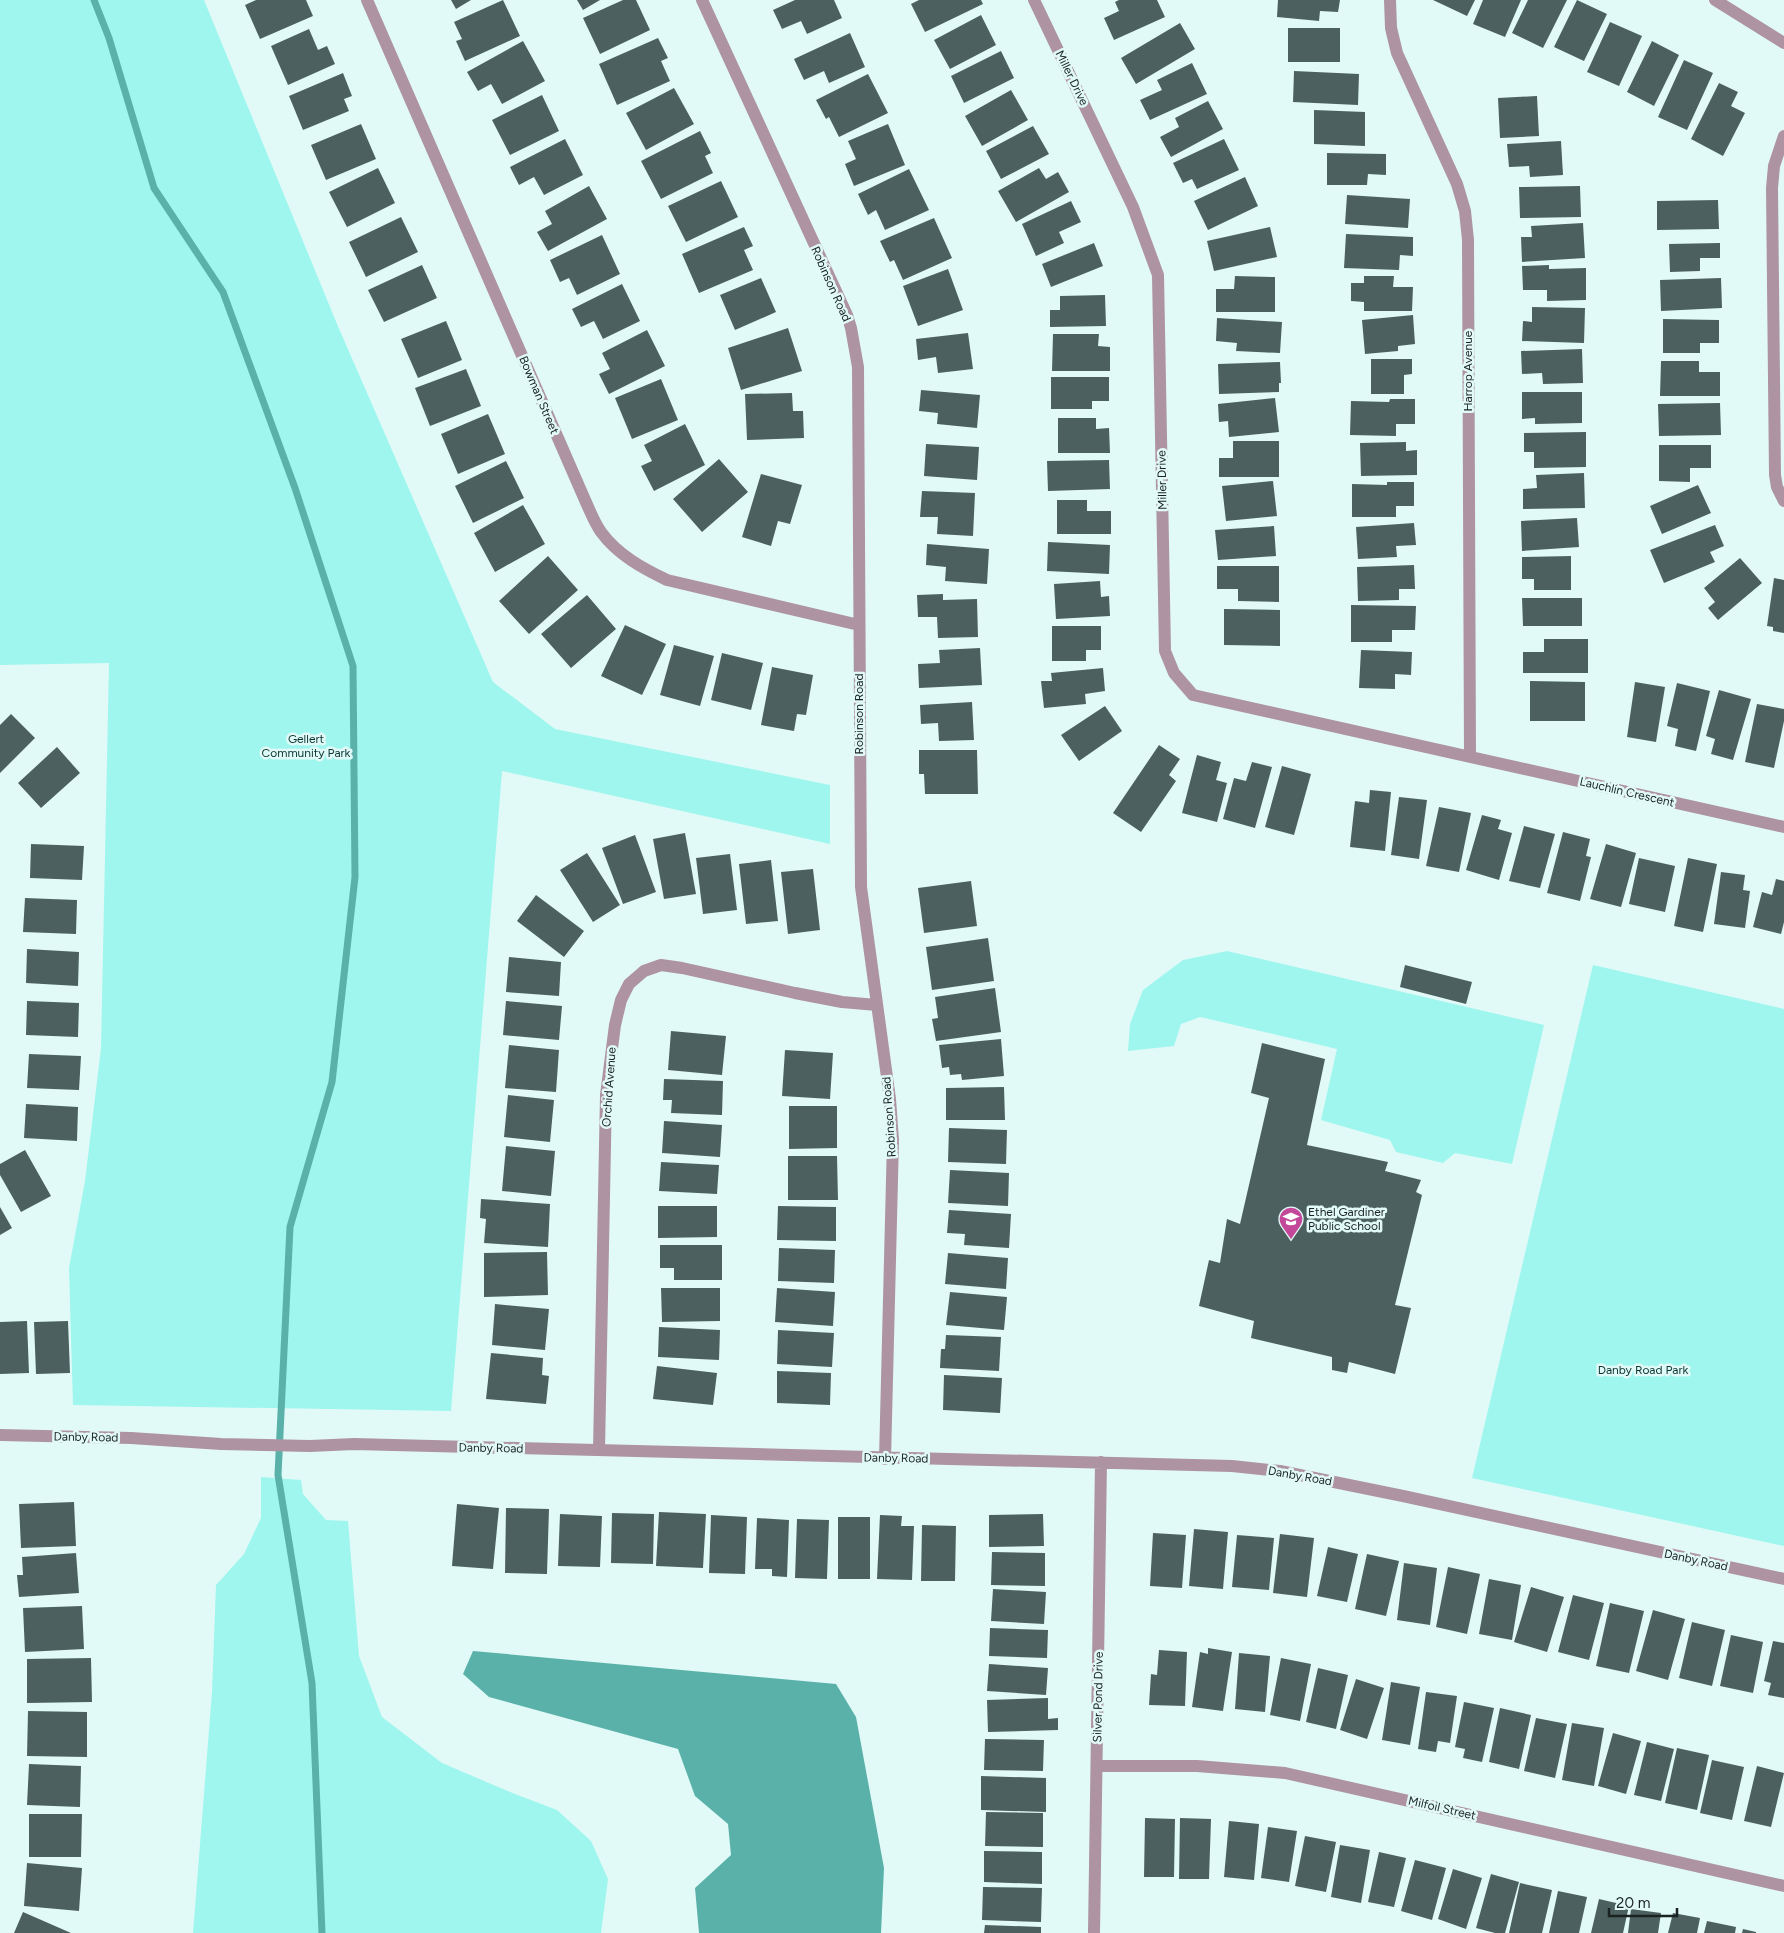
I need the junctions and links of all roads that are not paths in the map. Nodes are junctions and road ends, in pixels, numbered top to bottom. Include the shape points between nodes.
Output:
1 (367, 0) edge
2 (702, 0) edge
3 (1034, 0) edge
4 (1390, 0) edge
5 (1715, 0) edge
6 (1784, 43) edge
7 (1784, 136) edge
8 (1784, 502) edge
9 (859, 625) junction
10 (1470, 757) junction
11 (1784, 827) edge
12 (877, 1005) junction
13 (0, 1435) edge
14 (599, 1450) junction
15 (885, 1458) junction
16 (1101, 1462) junction
17 (1783, 1579) edge
18 (1096, 1766) junction
19 (1784, 1886) edge
20 (1094, 1933) edge

1 - 9 street, Bowman Street via 600,531 618,551 667,580
2 - 9 street, Robinson Road via 851,328 858,367
3 - 10 street, Miller Drive via 1133,207 1158,275 1166,651 1174,674 1193,695
4 - 10 street, Harrop Avenue via 1391,28 1398,53 1457,184 1465,211 1468,240
5 - 6 street
7 - 8 street via 1774,166 1772,198 1775,475
9 - 12 street, Robinson Road via 861,887
10 - 11 street, Lauchlin Crescent
12 - 14 street, Orchid Avenue via 804,995 661,965 644,971 629,984 615,1025 606,1095
12 - 15 street, Robinson Road via 893,1140
13 - 14 street, Danby Road via 221,1444
14 - 15 street, Danby Road
15 - 16 street, Danby Road
16 - 17 street, Danby Road via 1232,1466 1280,1471
16 - 18 street, Silver Pond Drive
18 - 19 street, Milfoil Street via 1197,1766 1285,1773
18 - 20 street, Silver Pond Drive

